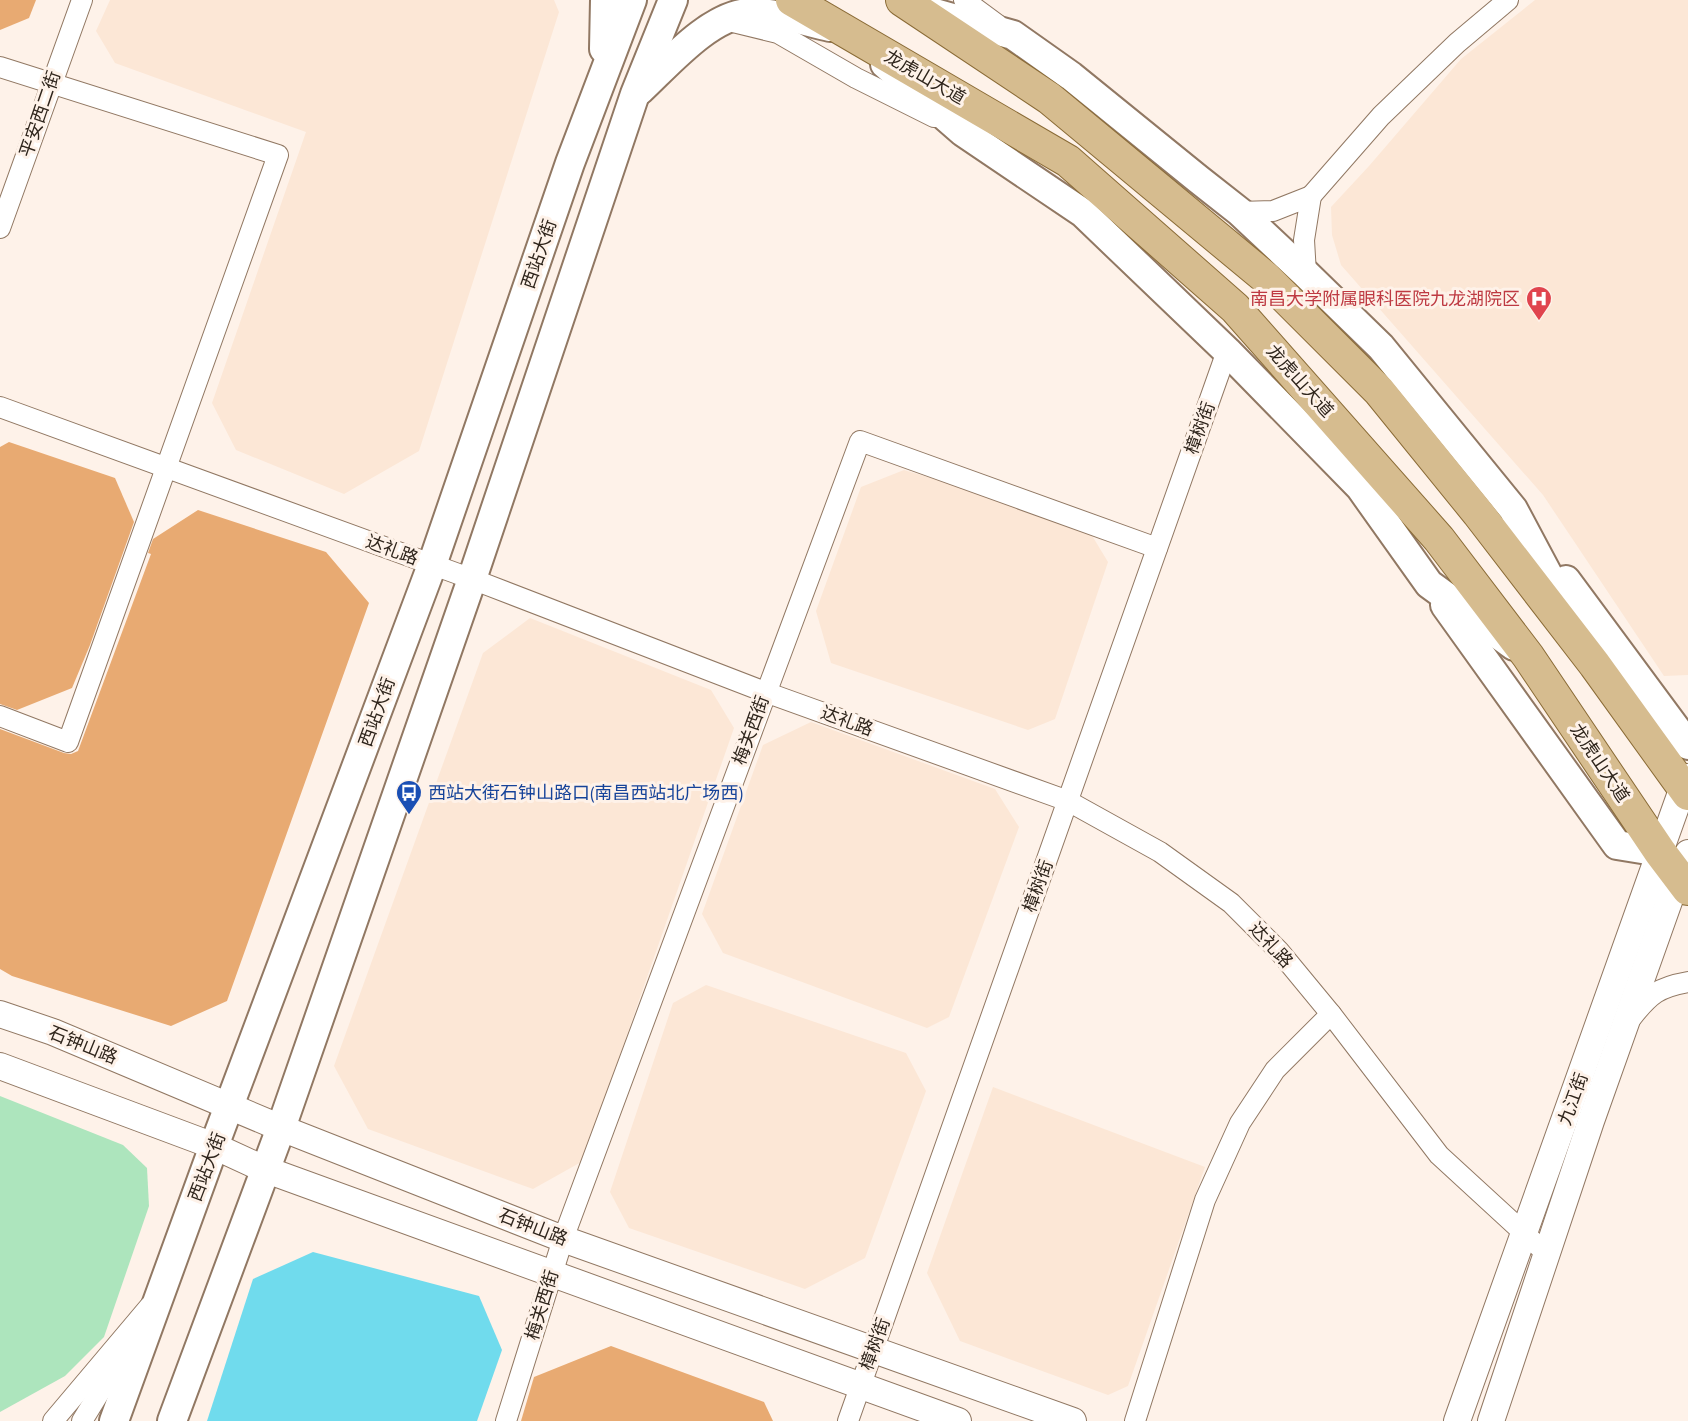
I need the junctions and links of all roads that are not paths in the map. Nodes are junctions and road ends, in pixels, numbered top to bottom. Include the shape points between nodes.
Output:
1 (82, 0) edge
2 (605, 0) edge
3 (632, 0) edge
4 (673, 0) edge
5 (792, 0) edge
6 (964, 0) edge
7 (1508, 0) edge
8 (910, 4) edge
9 (723, 20) junction
10 (846, 31) junction
11 (1013, 35) junction
12 (0, 67) edge
13 (50, 83) junction
14 (635, 94) junction
15 (963, 132) junction
16 (570, 163) junction
17 (1311, 195) junction
18 (1240, 212) junction
19 (0, 228) edge
20 (1306, 274) junction
21 (1227, 351) junction
22 (0, 407) edge
23 (166, 468) junction
24 (1513, 508) junction
25 (1157, 548) junction
26 (432, 565) junction
27 (472, 579) junction
28 (1429, 584) junction
29 (1528, 656) junction
30 (1595, 665) junction
31 (765, 692) junction
32 (0, 716) edge
33 (1688, 745) edge
34 (1686, 786) edge
35 (1068, 801) junction
36 (1679, 867) edge
37 (1688, 982) edge
38 (0, 1000) edge
39 (0, 1014) edge
40 (1331, 1014) junction
41 (1625, 1026) junction
42 (53, 1032) junction
43 (0, 1066) edge
44 (230, 1107) junction
45 (281, 1128) junction
46 (214, 1146) junction
47 (264, 1169) junction
48 (1525, 1233) junction
49 (564, 1239) junction
50 (1548, 1255) junction
51 (552, 1275) junction
52 (158, 1298) junction
53 (873, 1350) junction
54 (860, 1384) junction
55 (52, 1421) edge
56 (82, 1421) edge
57 (114, 1421) edge
58 (172, 1421) edge
59 (506, 1421) edge
60 (848, 1421) edge
61 (958, 1421) edge
62 (1073, 1421) edge
63 (1135, 1421) edge
64 (1457, 1421) edge
65 (1491, 1421) edge

1 - 13 street, 平安西二街
2 - 16 main road via 604,52
3 - 16 main road, 西站大街
4 - 14 main road
5 - 10 main road, 龙虎山大道
6 - 11 street
7 - 17 street via 1456,43 1381,116
8 - 11 main road
8 - 30 main road via 1049,98 1266,278 1379,391
9 - 10 main road via 747,13 777,15
9 - 14 main road via 694,40
9 - 15 street via 777,33
10 - 15 main road
10 - 29 main road, 龙虎山大道 via 1068,161 1235,308 1439,539
11 - 18 main road via 1071,76
12 - 13 street
13 - 19 street, 平安西二街
13 - 23 street via 278,155
14 - 27 main road
15 - 21 main road via 1083,213
16 - 26 main road, 西站大街
17 - 18 street via 1273,211
17 - 20 street via 1304,240
18 - 20 main road
20 - 24 main road via 1381,346
21 - 25 street, 樟树街
21 - 28 main road via 1360,488
22 - 23 street, 达礼路
23 - 26 street, 达礼路
23 - 32 street via 68,742
24 - 30 main road
24 - 33 main road
25 - 31 street, 梅关西街 via 860,441
25 - 35 street, 樟树街
26 - 27 street, 达礼路
26 - 44 main road, 西站大街
27 - 31 street, 达礼路
27 - 45 main road
28 - 29 main road
28 - 36 main road via 1617,846
29 - 36 main road, 龙虎山大道
30 - 34 main road
31 - 35 street, 达礼路
31 - 49 street, 梅关西街
34 - 36 street, 九江街
35 - 40 street, 达礼路 via 1160,852 1231,903 1279,951
35 - 53 street, 樟树街
36 - 41 street, 九江街
36 - 48 street, 九江街
37 - 41 street via 1648,996
38 - 42 street
39 - 42 street, 石钟山路
40 - 48 street, 达礼路 via 1439,1155
40 - 63 street via 1275,1070 1240,1123 1205,1200
41 - 50 street, 九江街
42 - 44 street, 石钟山路
43 - 46 street
44 - 45 street, 石钟山路
44 - 46 main road, 西站大街
45 - 47 main road
45 - 49 street, 石钟山路
46 - 47 street
46 - 52 main road, 西站大街
47 - 51 street
47 - 58 main road
48 - 50 street, 达礼路
48 - 64 street, 九江街
49 - 51 street, 梅关西街
49 - 53 street, 石钟山路
50 - 65 street, 九江街
51 - 54 street
51 - 59 street, 梅关西街
52 - 55 street
52 - 56 street
52 - 57 main road, 西站大街
53 - 54 street, 樟树街
53 - 62 street, 石钟山路
54 - 60 street, 樟树街
54 - 61 street

